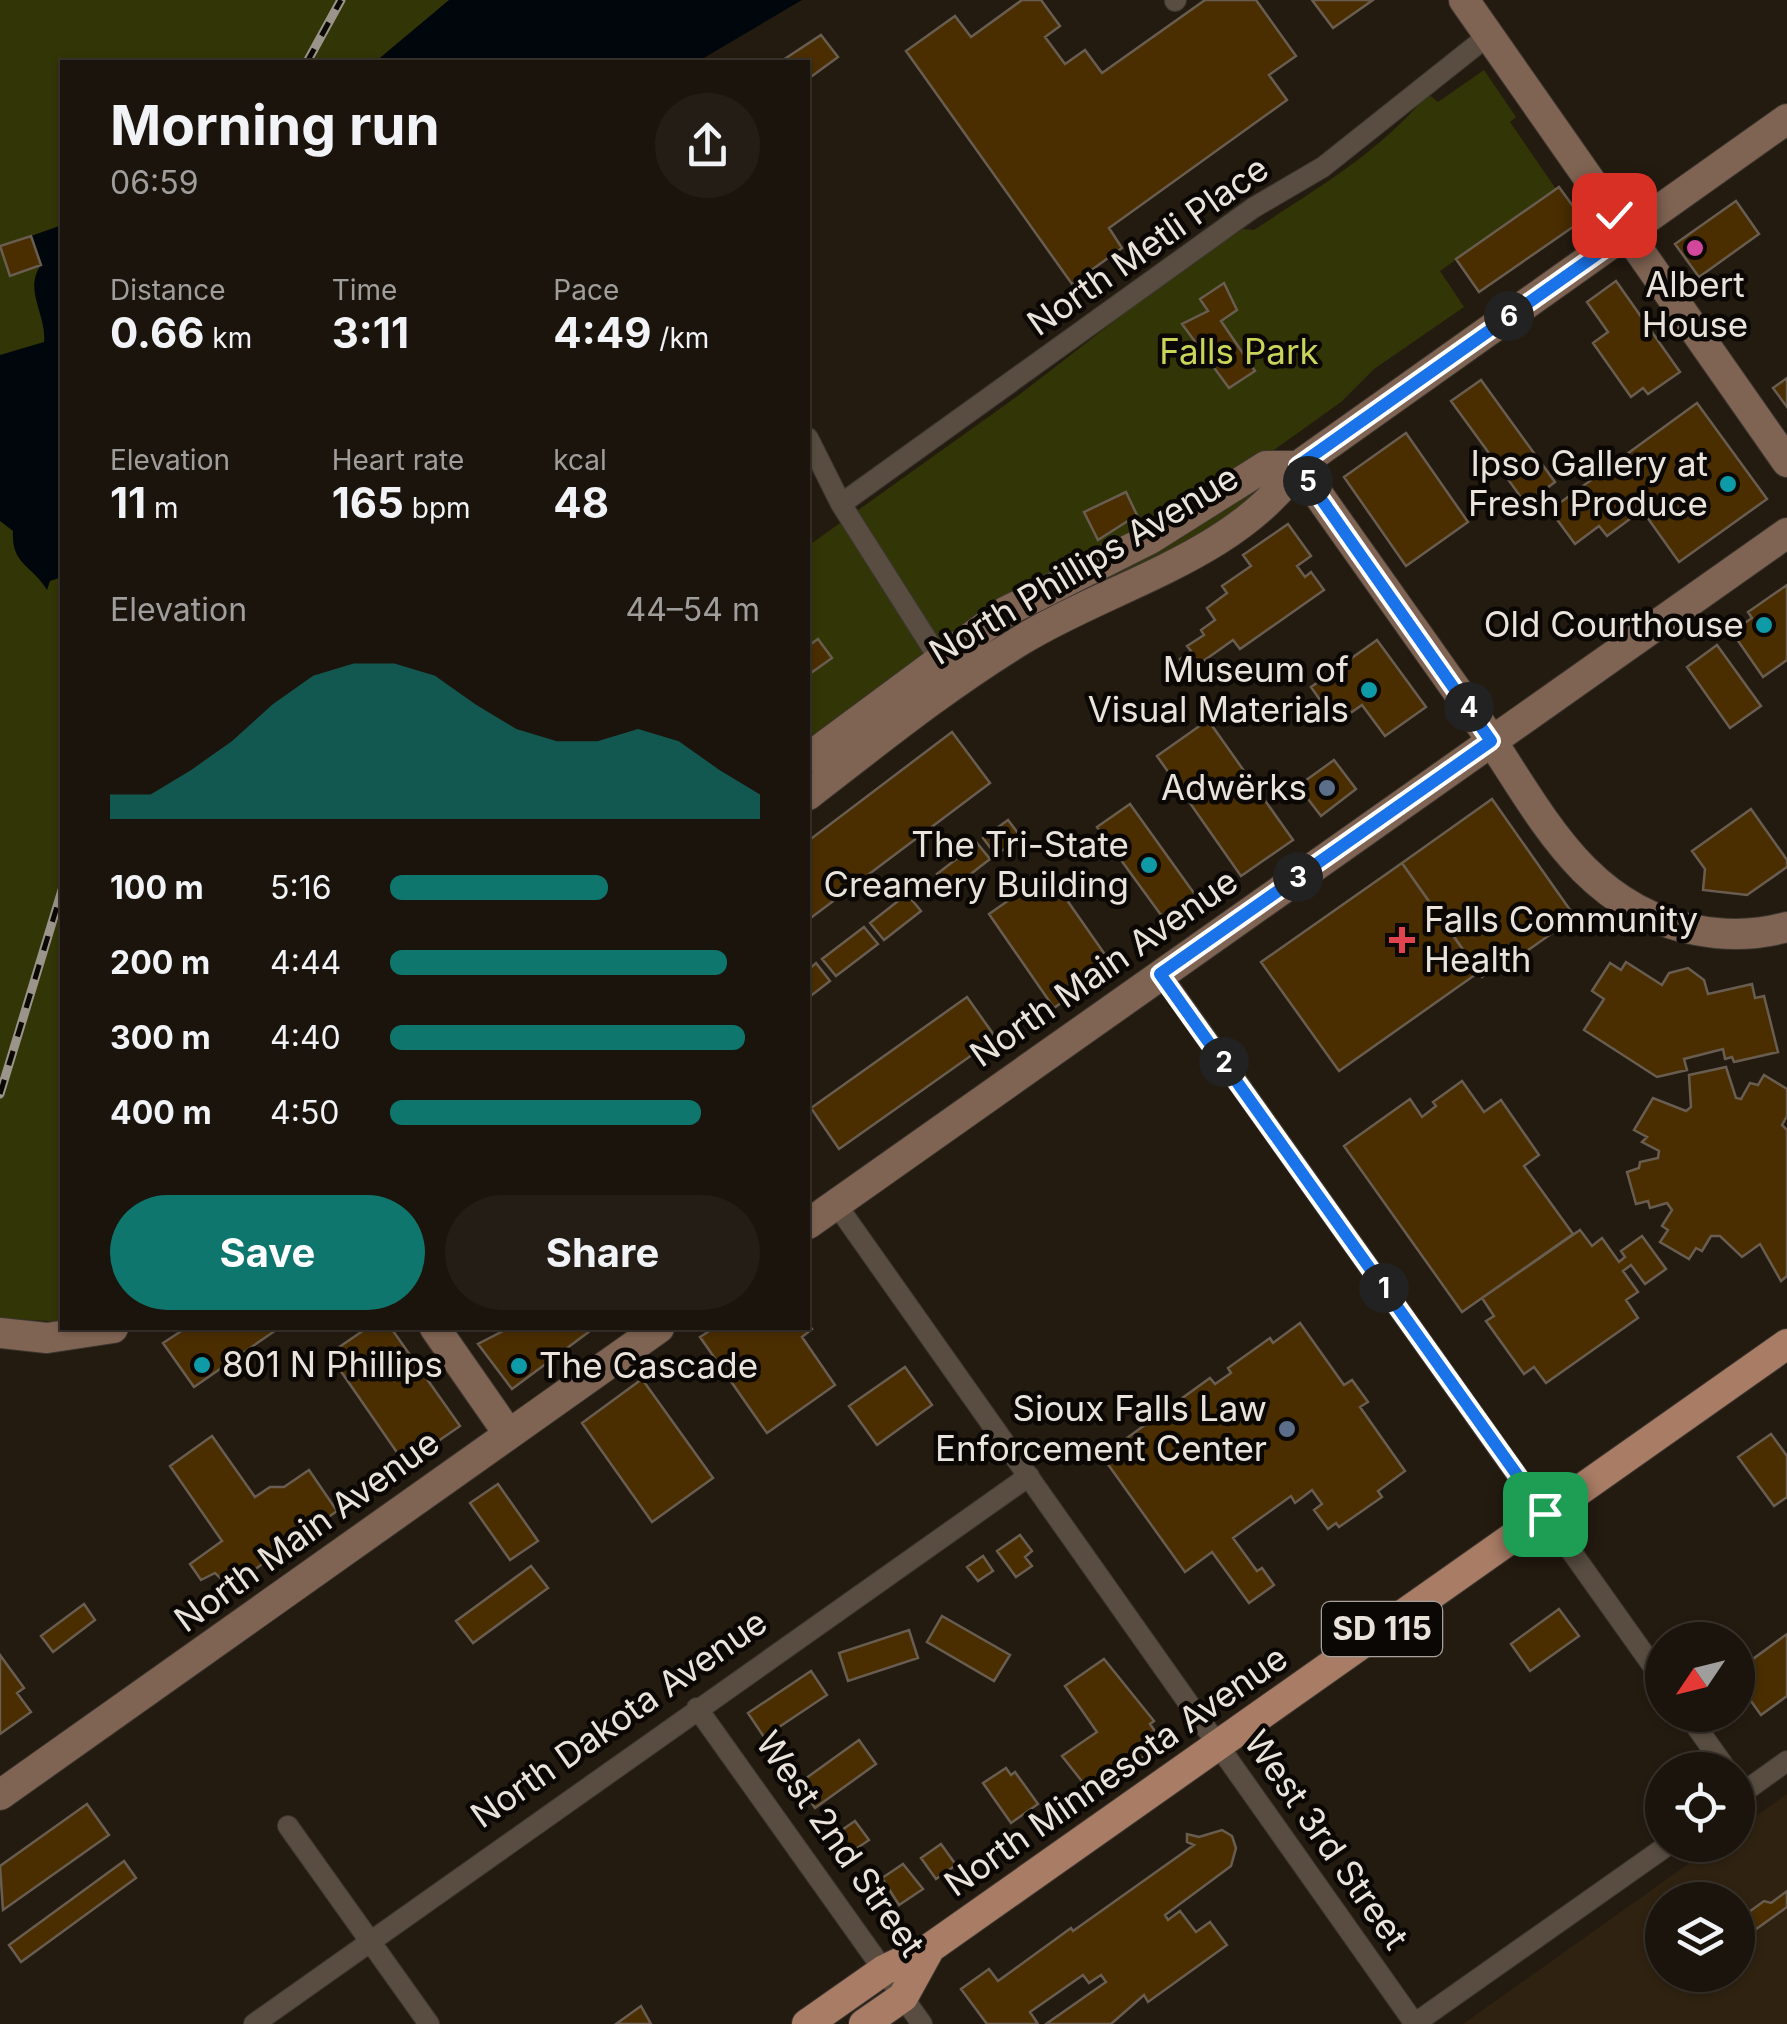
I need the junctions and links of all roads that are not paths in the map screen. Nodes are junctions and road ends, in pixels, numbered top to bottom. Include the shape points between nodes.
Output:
1 (1464, 0) edge
2 (1489, 36) junction
3 (1787, 118) edge
4 (1627, 233) junction
5 (810, 442) edge
6 (1787, 462) edge
7 (1298, 466) junction
8 (841, 504) junction
9 (1787, 533) edge
10 (946, 670) junction
11 (1491, 741) junction
12 (810, 757) edge
13 (810, 793) edge
14 (1787, 927) edge
15 (1160, 974) junction
16 (836, 1204) junction
17 (810, 1223) edge
18 (100, 1330) edge
19 (436, 1330) edge
20 (656, 1330) edge
21 (0, 1333) edge
22 (1787, 1344) edge
23 (508, 1433) junction
24 (1029, 1476) junction
25 (1545, 1514) junction
26 (1645, 1655) edge
27 (697, 1708) junction
28 (1219, 1744) junction
29 (1787, 1761) edge
30 (1755, 1781) edge
31 (0, 1796) edge
32 (288, 1826) dead end
33 (1645, 1861) edge
34 (370, 1942) junction
35 (930, 1948) junction
36 (884, 1970) junction
37 (903, 1997) junction
38 (254, 2024) edge
39 (428, 2024) edge
40 (807, 2024) edge
41 (864, 2024) edge
42 (922, 2024) edge
43 (1415, 2024) edge

1 - 2 street
2 - 4 street
2 - 8 street, North Metli Place via 1323,168 1253,208
3 - 4 street, North Phillips Avenue
4 - 6 street
4 - 7 street, North Phillips Avenue
5 - 8 street
7 - 10 street, North Phillips Avenue via 1282,489 1220,538
7 - 11 street
8 - 10 street
9 - 11 street, North Main Avenue
10 - 12 street, North Phillips Avenue
10 - 13 street, North Phillips Avenue
11 - 14 street via 1567,854 1608,893 1654,918 1704,932
11 - 15 street, North Main Avenue
15 - 16 street, North Main Avenue
15 - 25 street
16 - 17 street, North Main Avenue
16 - 24 street, West 3rd Street
18 - 21 street via 47,1338
19 - 23 street
20 - 23 street, North Main Avenue
22 - 25 main road, North Minnesota Avenue / SD 115
23 - 31 street, North Main Avenue
24 - 27 street, North Dakota Avenue
24 - 28 street, West 3rd Street
25 - 26 street
25 - 28 main road, North Minnesota Avenue / SD 115
27 - 34 street, North Dakota Avenue
27 - 36 street, West 2nd Street
28 - 35 main road, North Minnesota Avenue / SD 115
28 - 43 street, West 3rd Street
29 - 30 street
32 - 34 street
33 - 43 street
34 - 38 street, North Dakota Avenue
34 - 39 street
35 - 36 main road, North Minnesota Avenue / SD 115
35 - 37 main road, North Minnesota Avenue / SD 115
36 - 37 street, West 2nd Street
36 - 40 main road, North Minnesota Avenue / SD 115
37 - 41 main road, North Minnesota Avenue / SD 115
37 - 42 street, West 2nd Street

